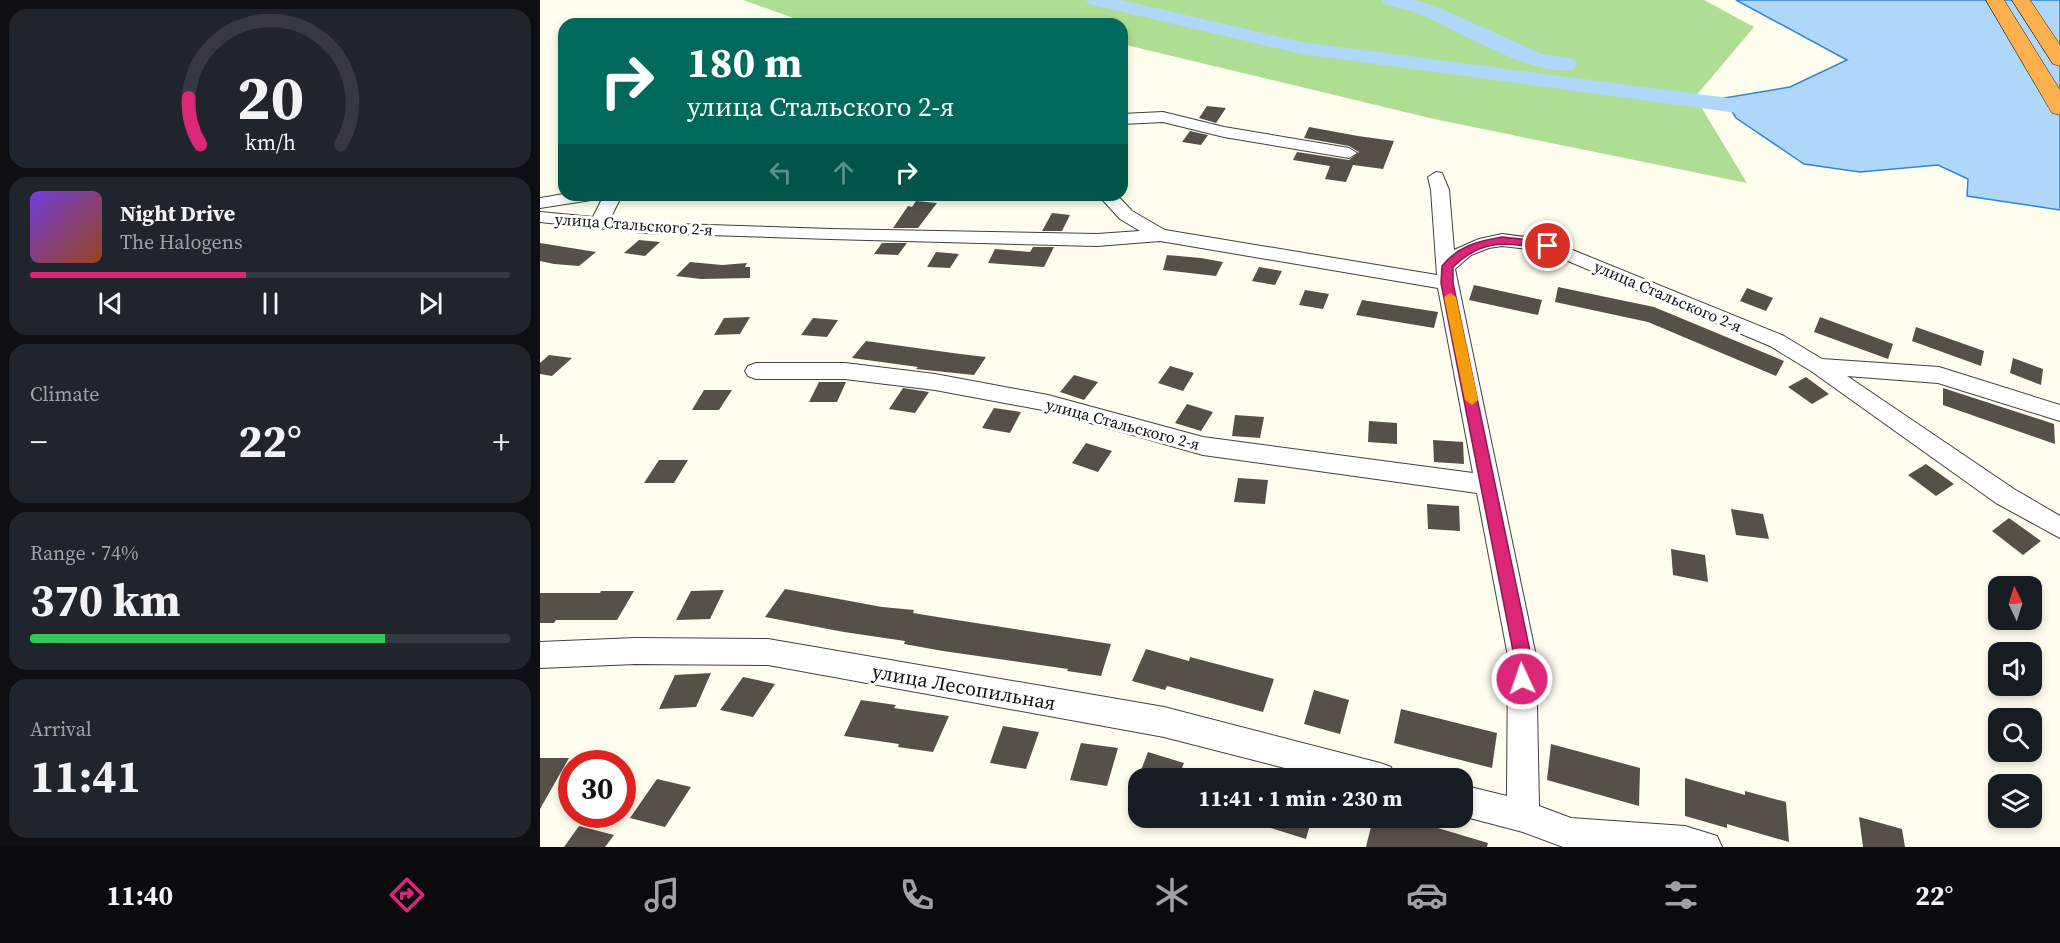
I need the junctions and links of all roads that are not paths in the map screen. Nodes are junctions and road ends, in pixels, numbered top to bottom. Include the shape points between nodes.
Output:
1 (1995, 0) edge
2 (2021, 0) edge
3 (2060, 60) edge
4 (2060, 108) edge
5 (1128, 119) edge
6 (1349, 153) dead end
7 (1436, 177) dead end
8 (558, 200) edge
9 (610, 201) edge
10 (1113, 201) edge
11 (540, 203) edge
12 (540, 217) edge
13 (600, 222) junction
14 (1160, 235) junction
15 (1447, 275) junction
16 (1818, 366) junction
17 (756, 371) dead end
18 (2060, 412) edge
19 (1490, 485) junction
20 (2060, 528) edge
21 (540, 655) edge
22 (1341, 768) edge
23 (1473, 803) edge
24 (1523, 816) junction
25 (1574, 840) edge
26 (1706, 847) edge

1 - 4 highway
2 - 3 highway
5 - 6 street via 1163,117 1224,132
7 - 15 street
8 - 11 street
9 - 13 street
10 - 14 street, улица Стальского 2-я via 1126,215
12 - 13 street, улица Стальского 2-я
13 - 14 street, улица Стальского 2-я via 645,228 830,234 1097,240
14 - 15 street, улица Стальского 2-я
15 - 16 street, улица Стальского 2-я via 1464,251 1485,243 1502,240 1548,246 1777,341
15 - 19 street
16 - 18 street, улица Стальского 2-я via 1939,375
16 - 20 street, улица Стальского 2-я via 2005,496
17 - 19 street, улица Стальского 2-я via 845,371 935,382 1048,403 1203,446
19 - 24 street via 1522,656
21 - 22 street, улица Лесопильная via 768,652 1164,722
23 - 24 street
24 - 25 street
25 - 26 street via 1685,842

